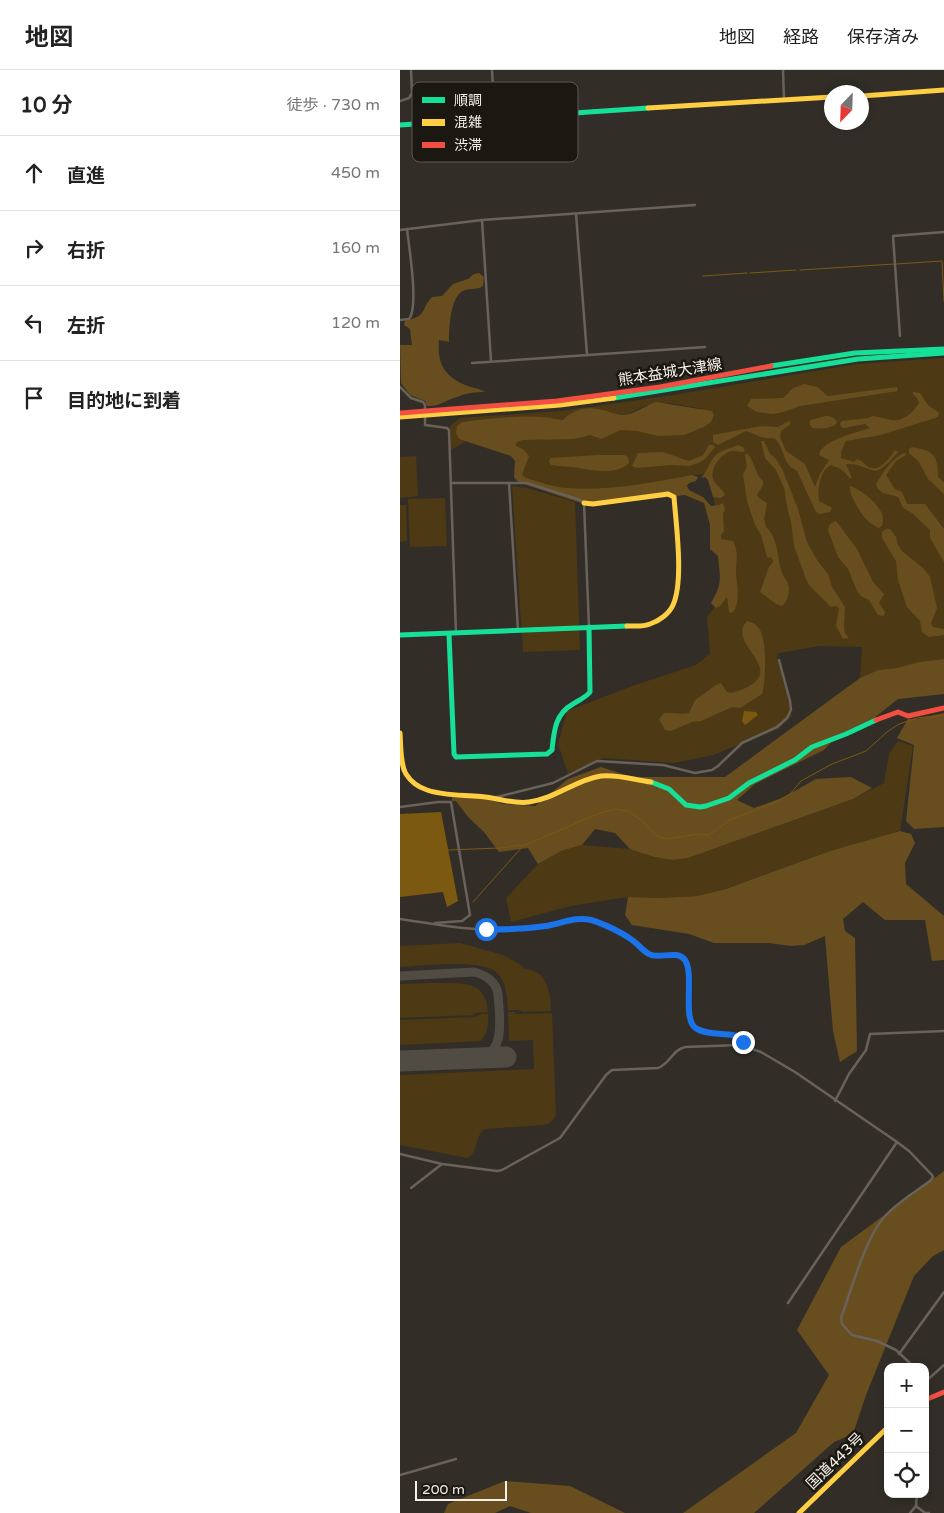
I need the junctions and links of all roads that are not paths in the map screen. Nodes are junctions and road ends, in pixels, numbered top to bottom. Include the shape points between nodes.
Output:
1 (411, 70) edge
2 (783, 70) edge
3 (944, 90) edge
4 (869, 95) edge
5 (824, 98) edge
6 (400, 100) edge
7 (784, 100) junction
8 (578, 114) edge
9 (695, 205) dead end
10 (576, 214) junction
11 (482, 220) junction
12 (408, 229) junction
13 (400, 230) edge
14 (944, 232) edge
15 (400, 320) edge
16 (900, 336) dead end
17 (705, 346) dead end
18 (944, 349) edge
19 (587, 354) junction
20 (944, 354) edge
21 (490, 361) junction
22 (472, 362) dead end
23 (400, 387) edge
24 (400, 413) edge
25 (400, 417) edge
26 (451, 483) junction
27 (509, 483) junction
28 (584, 503) junction
29 (589, 627) junction
30 (518, 630) junction
31 (456, 633) junction
32 (449, 634) junction
33 (400, 635) edge
34 (779, 660) dead end
35 (944, 708) edge
36 (400, 732) edge
37 (492, 798) junction
38 (400, 808) edge
39 (400, 919) edge
40 (944, 1031) edge
41 (740, 1045) junction
42 (836, 1101) junction
43 (897, 1142) junction
44 (400, 1154) edge
45 (442, 1164) junction
46 (412, 1188) dead end
47 (944, 1292) edge
48 (788, 1302) dead end
49 (899, 1354) junction
50 (909, 1363) edge
51 (944, 1365) edge
52 (929, 1379) edge
53 (944, 1392) edge
54 (929, 1398) edge
55 (884, 1431) edge
56 (456, 1459) dead end
57 (400, 1476) edge
58 (916, 1498) edge
59 (916, 1506) junction
60 (799, 1513) edge
61 (910, 1513) edge
62 (928, 1513) edge

1 - 6 street via 412,94
2 - 7 street
3 - 4 main road
5 - 7 main road
7 - 8 main road
9 - 10 street
10 - 11 street
10 - 19 street
11 - 12 street
11 - 21 street
12 - 13 street
12 - 15 street via 413,312 408,319
14 - 16 street via 893,236
17 - 19 street
18 - 24 main road, 熊本益城大津線 via 855,353 660,387 556,401
19 - 21 street
20 - 25 main road, 熊本益城大津線 via 849,360 560,405
21 - 22 street
23 - 26 street via 411,398 423,402 427,425 449,430
26 - 27 street
26 - 31 street
27 - 28 street via 527,483
27 - 30 street
28 - 29 street
28 - 29 main road via 672,495 678,576 674,603 661,619 648,625
29 - 30 main road
29 - 32 main road via 590,692 559,715 551,753 537,755 456,757
30 - 31 main road
31 - 32 main road
32 - 33 main road
34 - 37 street via 790,701 791,710 787,718 777,727 742,743 712,770 695,774 663,765 597,761 553,783
35 - 37 main road via 908,716 898,712 882,717 812,748 749,783 729,798 706,806 686,805 654,782 604,776 528,802
36 - 37 main road via 403,767 417,786 436,792
38 - 39 street via 451,802 470,914 462,921 432,923
39 - 41 street via 499,930 548,926 575,919 591,920 631,939 649,954 668,954 685,960 693,1026 699,1030 742,1037 743,1044
40 - 42 street via 870,1034 866,1050
41 - 42 street via 775,1059
41 - 45 street via 685,1047 677,1050 665,1065 658,1068 612,1070 560,1138 497,1172
42 - 43 street
43 - 48 street
43 - 49 street via 932,1178 876,1227 841,1318 852,1335 877,1341
44 - 45 street
45 - 46 street
47 - 49 street
49 - 50 street
51 - 52 street
53 - 54 main road
55 - 60 main road, 国道443号
56 - 57 street
58 - 59 street
59 - 61 street
59 - 62 street

